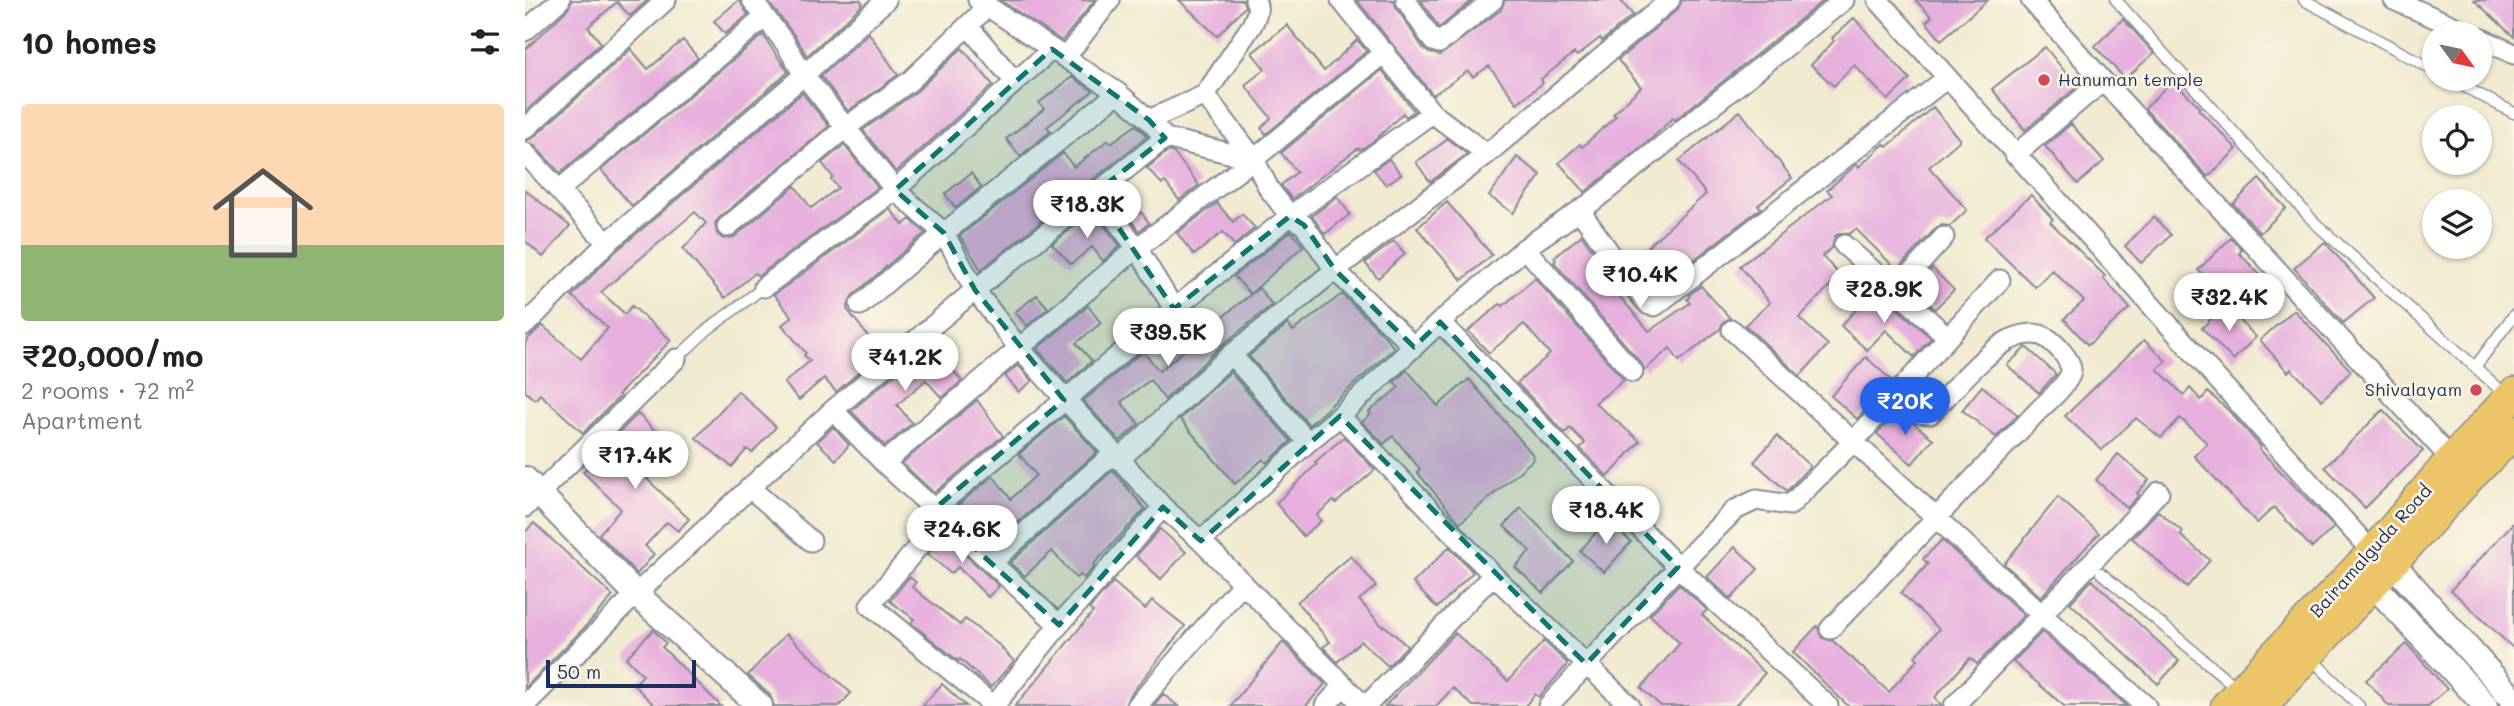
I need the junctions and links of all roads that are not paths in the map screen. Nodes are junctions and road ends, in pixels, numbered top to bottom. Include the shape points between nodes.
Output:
1 (560, 0) edge
2 (666, 0) edge
3 (752, 0) edge
4 (887, 0) edge
5 (1109, 0) edge
6 (1255, 0) edge
7 (1341, 0) edge
8 (1406, 0) edge
9 (1493, 0) edge
10 (1670, 0) edge
11 (1844, 0) edge
12 (1878, 0) edge
13 (2031, 0) edge
14 (2116, 0) edge
15 (2304, 0) edge
16 (2394, 0) edge
17 (983, 3) edge
18 (765, 17) junction
19 (2442, 21) edge
20 (969, 27) junction
21 (525, 31) edge
22 (2492, 44) edge
23 (1385, 52) junction
24 (1058, 54) junction
25 (2514, 54) edge
26 (2422, 64) edge
27 (804, 75) junction
28 (1947, 78) junction
29 (2103, 81) junction
30 (1015, 82) junction
31 (2473, 91) edge
32 (1118, 93) junction
33 (1205, 95) junction
34 (1432, 113) junction
35 (2514, 113) edge
36 (1149, 120) junction
37 (845, 128) junction
38 (525, 129) edge
39 (1165, 138) junction
40 (525, 153) edge
41 (1487, 155) junction
42 (2015, 155) junction
43 (1254, 159) junction
44 (559, 190) junction
45 (895, 190) junction
46 (1095, 193) junction
47 (1580, 211) junction
48 (1290, 216) junction
49 (727, 228) dead end
50 (944, 233) junction
51 (1944, 237) dead end
52 (607, 243) junction
53 (1844, 245) dead end
54 (1137, 248) junction
55 (1525, 248) junction
56 (1335, 270) junction
57 (2000, 280) dead end
58 (764, 287) joint
59 (975, 290) junction
60 (1895, 291) junction
61 (860, 305) dead end
62 (1174, 309) junction
63 (2514, 315) edge
64 (1440, 322) junction
65 (525, 325) edge
66 (1732, 330) dead end
67 (1948, 337) junction
68 (1019, 346) junction
69 (1414, 347) junction
70 (1231, 354) junction
71 (676, 359) joint
72 (2475, 367) junction
73 (1633, 372) dead end
74 (1897, 393) junction
75 (2512, 396) edge
76 (1064, 400) junction
77 (833, 410) junction
78 (1340, 416) junction
79 (1308, 442) junction
80 (1853, 442) junction
81 (2509, 442) edge
82 (1116, 457) junction
83 (2452, 460) junction
84 (884, 463) junction
85 (750, 488) junction
86 (2159, 492) dead end
87 (529, 493) edge
88 (1163, 507) junction
89 (937, 514) junction
90 (1937, 519) junction
91 (811, 541) dead end
92 (1201, 541) junction
93 (991, 563) junction
94 (1678, 567) junction
95 (2380, 567) junction
96 (2101, 573) dead end
97 (1493, 575) junction
98 (1243, 583) junction
99 (636, 594) junction
100 (2042, 615) junction
101 (1059, 625) junction
102 (1830, 629) dead end
103 (2308, 656) junction
104 (1586, 664) junction
105 (1344, 685) junction
106 (2514, 700) edge
107 (2243, 701) edge
108 (527, 705) edge
109 (760, 706) edge
110 (994, 706) edge
111 (1137, 706) edge
112 (1325, 706) edge
113 (1365, 706) edge
114 (1548, 706) edge
115 (1630, 706) edge
116 (1828, 706) edge
117 (1954, 706) edge
118 (2146, 706) edge
119 (2359, 706) edge
120 (2486, 706) edge

1 - 21 street
2 - 38 street
3 - 18 street
4 - 27 street
5 - 24 street
6 - 33 street via 1258,13 1252,25
7 - 23 street
8 - 9 street via 1433,41 1439,43
10 - 41 street
11 - 47 street
12 - 28 street
13 - 29 street
14 - 72 lane via 2314,222
15 - 26 lane
16 - 19 street
17 - 20 street
17 - 24 street
18 - 27 street
18 - 44 street
20 - 30 street
20 - 37 street via 910,81
22 - 25 street
23 - 34 street
23 - 43 street
24 - 30 street
24 - 32 street
27 - 37 street
27 - 52 street
28 - 42 street
28 - 47 street via 1655,306 1640,295
29 - 42 street
29 - 83 street
30 - 45 street
31 - 35 lane
32 - 36 street
32 - 50 street
33 - 36 street
33 - 43 street
34 - 41 street
34 - 48 street
36 - 39 street
37 - 45 street
37 - 49 street
39 - 43 street
39 - 46 street
40 - 44 street
41 - 56 street
42 - 95 street
43 - 48 street
43 - 54 street
44 - 52 street
45 - 50 street
45 - 58 street
46 - 54 street
46 - 59 street
47 - 55 street
48 - 56 street via 1304,225
48 - 62 street
50 - 59 street
50 - 61 street
51 - 60 street
52 - 65 street
53 - 60 street
54 - 62 street
54 - 68 street
55 - 64 street
55 - 73 street
56 - 69 street
56 - 70 street
57 - 67 street
58 - 71 lane
59 - 68 street
59 - 77 street
60 - 67 street
62 - 76 street
63 - 72 lane
64 - 69 street
64 - 94 street
66 - 80 street
67 - 74 street
68 - 76 street
68 - 84 street
69 - 78 street
70 - 79 street
70 - 82 street
71 - 87 street
72 - 75 lane
74 - 80 street
74 - 90 street via 1919,413 1930,414 1991,353 2022,335 2046,337 2072,366 2066,380
75 - 83 main road, Bairamalguda Road
76 - 82 street
76 - 89 street
77 - 84 street
77 - 85 street
78 - 79 street
78 - 97 street
79 - 92 street
80 - 90 street
80 - 94 street via 1790,505 1756,500 1735,510
81 - 95 main road, Bairamalguda Road
82 - 88 street
82 - 93 street
83 - 95 main road, Bairamalguda Road
84 - 89 street
85 - 91 street
85 - 99 street
86 - 100 street
87 - 99 street
88 - 92 street
88 - 101 street
89 - 93 street
89 - 110 street via 870,605
90 - 100 street
90 - 102 street
92 - 98 street
93 - 101 street
94 - 104 street
94 - 116 street
95 - 103 main road, Bairamalguda Road
95 - 106 street
95 - 107 main road, Bairamalguda Road
95 - 120 street
96 - 107 lane
97 - 104 street
97 - 113 street
98 - 105 street
98 - 111 street
99 - 108 street
99 - 109 street
100 - 117 street
100 - 118 street
101 - 110 street
103 - 107 main road, Bairamalguda Road
103 - 119 lane
104 - 114 street
104 - 115 street
105 - 112 street
105 - 113 street

